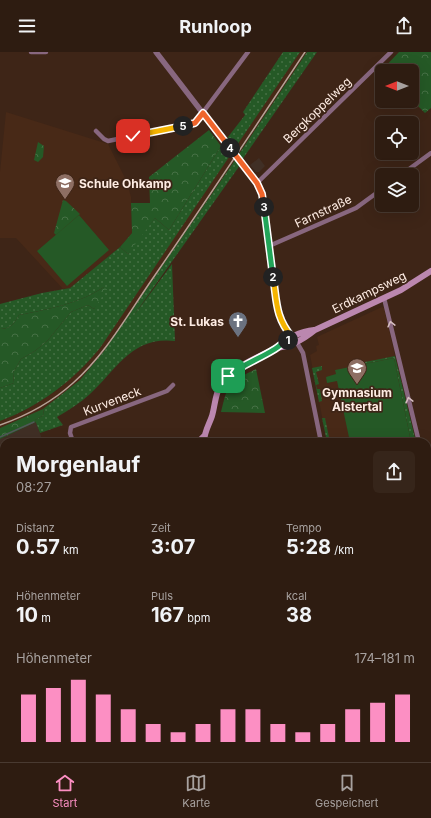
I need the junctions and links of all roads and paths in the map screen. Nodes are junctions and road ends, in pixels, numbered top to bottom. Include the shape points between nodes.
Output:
1 (31, 52) edge
2 (46, 52) edge
3 (156, 52) edge
4 (248, 52) edge
5 (391, 52) edge
6 (203, 113) junction
7 (96, 131) dead end
8 (431, 153) edge
9 (411, 168) edge
10 (257, 183) junction
11 (375, 194) edge
12 (269, 246) junction
13 (431, 272) edge
14 (384, 298) junction
15 (294, 339) junction
16 (173, 385) dead end
17 (72, 438) edge
18 (204, 438) edge
19 (320, 438) edge
20 (418, 438) edge

1 - 2 street
3 - 6 street
4 - 6 street
5 - 10 street, Bergkoppelweg
6 - 7 street via 195,123 108,141
6 - 10 street, bridge
8 - 9 street
10 - 12 street via 262,194
11 - 12 street, Farnstraße via 356,208
12 - 15 street via 279,315
13 - 14 main road, Erdkampsweg
14 - 15 main road, Erdkampsweg via 314,330 309,335
20 -> 14 street
15 - 18 main road, Erdkampsweg via 283,348 276,348 246,363 224,380 218,389
15 - 19 street via 303,353
16 - 17 street, Kurveneck via 166,391 71,427

